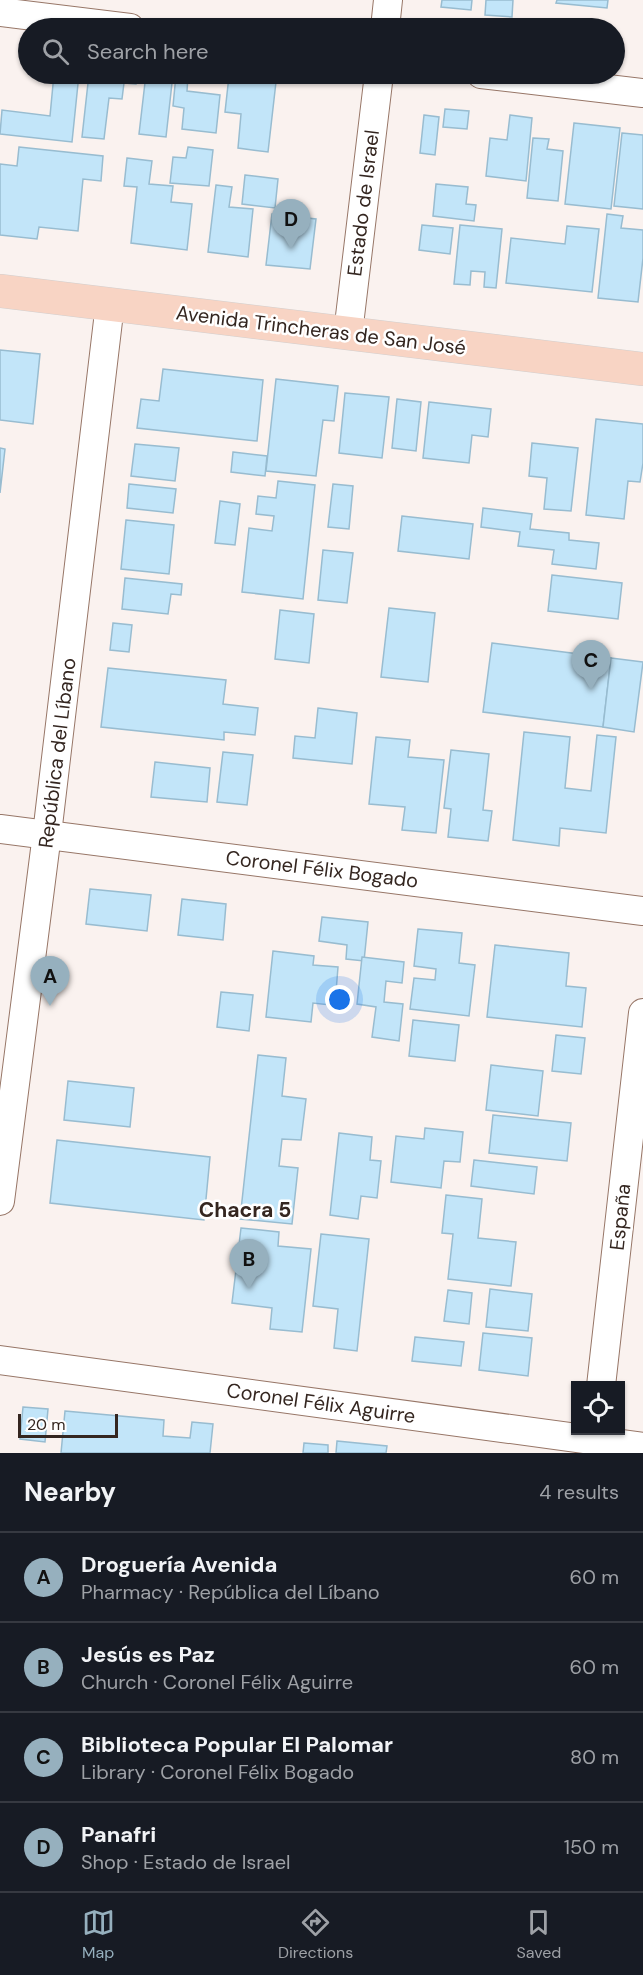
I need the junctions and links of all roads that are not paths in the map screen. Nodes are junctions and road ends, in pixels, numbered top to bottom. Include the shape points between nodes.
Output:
1 (388, 0) edge
2 (0, 12) edge
3 (49, 18) edge
4 (386, 18) edge
5 (378, 84) edge
6 (566, 84) edge
7 (643, 93) edge
8 (0, 291) edge
9 (110, 304) junction
10 (348, 333) junction
11 (643, 369) edge
12 (0, 829) edge
13 (47, 834) junction
14 (643, 911) edge
15 (643, 1013) edge
16 (0, 1202) edge
17 (0, 1360) edge
18 (602, 1381) edge
19 (595, 1441) edge
20 (643, 1447) edge

1 - 4 street
2 - 3 street
5 - 10 street, Estado de Israel
6 - 7 street
8 - 9 main road, Avenida Trincheras de San José
9 - 10 main road, Avenida Trincheras de San José
9 - 13 street, República del Líbano
10 - 11 main road, Avenida Trincheras de San José
12 - 13 street, Coronel Félix Bogado
13 - 14 street, Coronel Félix Bogado
13 - 16 street, República del Líbano
15 - 18 street, España
17 - 19 street, Coronel Félix Aguirre
19 - 20 street, Coronel Félix Aguirre

